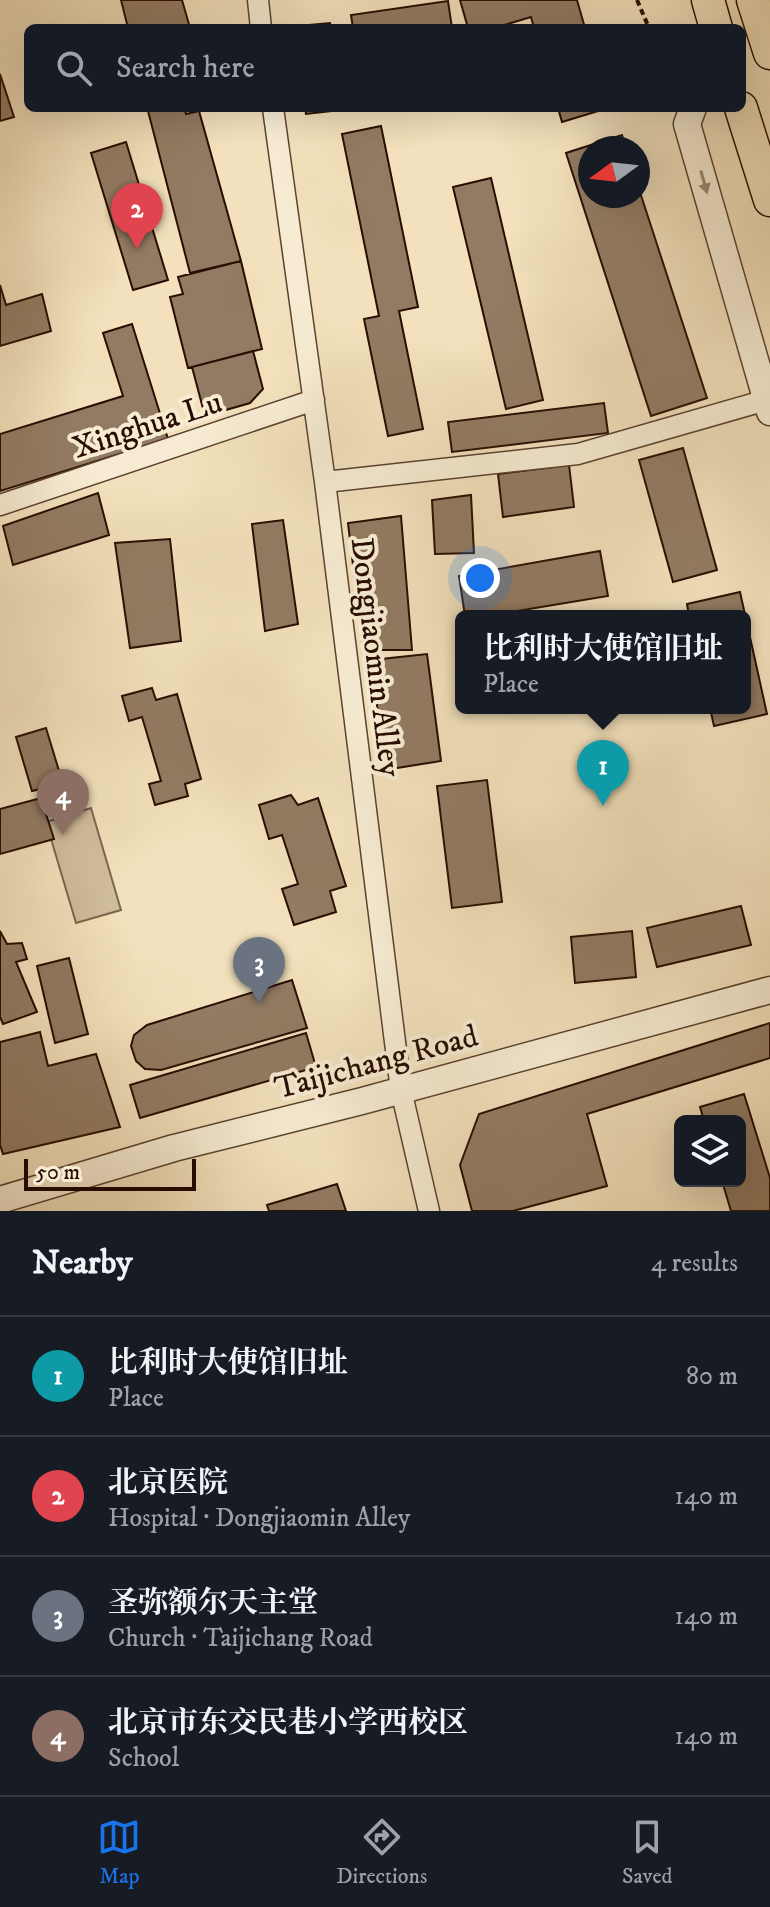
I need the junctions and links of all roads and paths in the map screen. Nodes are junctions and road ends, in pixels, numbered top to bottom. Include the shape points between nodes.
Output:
1 (258, 0) edge
2 (637, 0) edge
3 (708, 0) edge
4 (753, 0) edge
5 (261, 24) edge
6 (647, 24) edge
7 (715, 24) edge
8 (770, 53) edge
9 (274, 112) edge
10 (692, 112) edge
11 (742, 112) edge
12 (770, 200) edge
13 (314, 400) junction
14 (769, 404) edge
15 (325, 482) junction
16 (0, 505) edge
17 (770, 990) edge
18 (401, 1090) junction
19 (0, 1200) edge
20 (429, 1211) edge

1 - 5 street
2 - 6 path
3 - 7 main road
4 - 8 main road
9 - 13 street, Dongjiaomin Alley
10 -> 14 street via 687,124
11 - 12 main road
13 - 15 street, Dongjiaomin Alley
13 - 16 street, Xinghua Lu
14 - 15 street via 578,454
15 - 18 street, Dongjiaomin Alley
17 - 18 street, Taijichang Road
18 - 19 street, Taijichang Road via 174,1148
18 - 20 street, Dongjiaomin Alley

